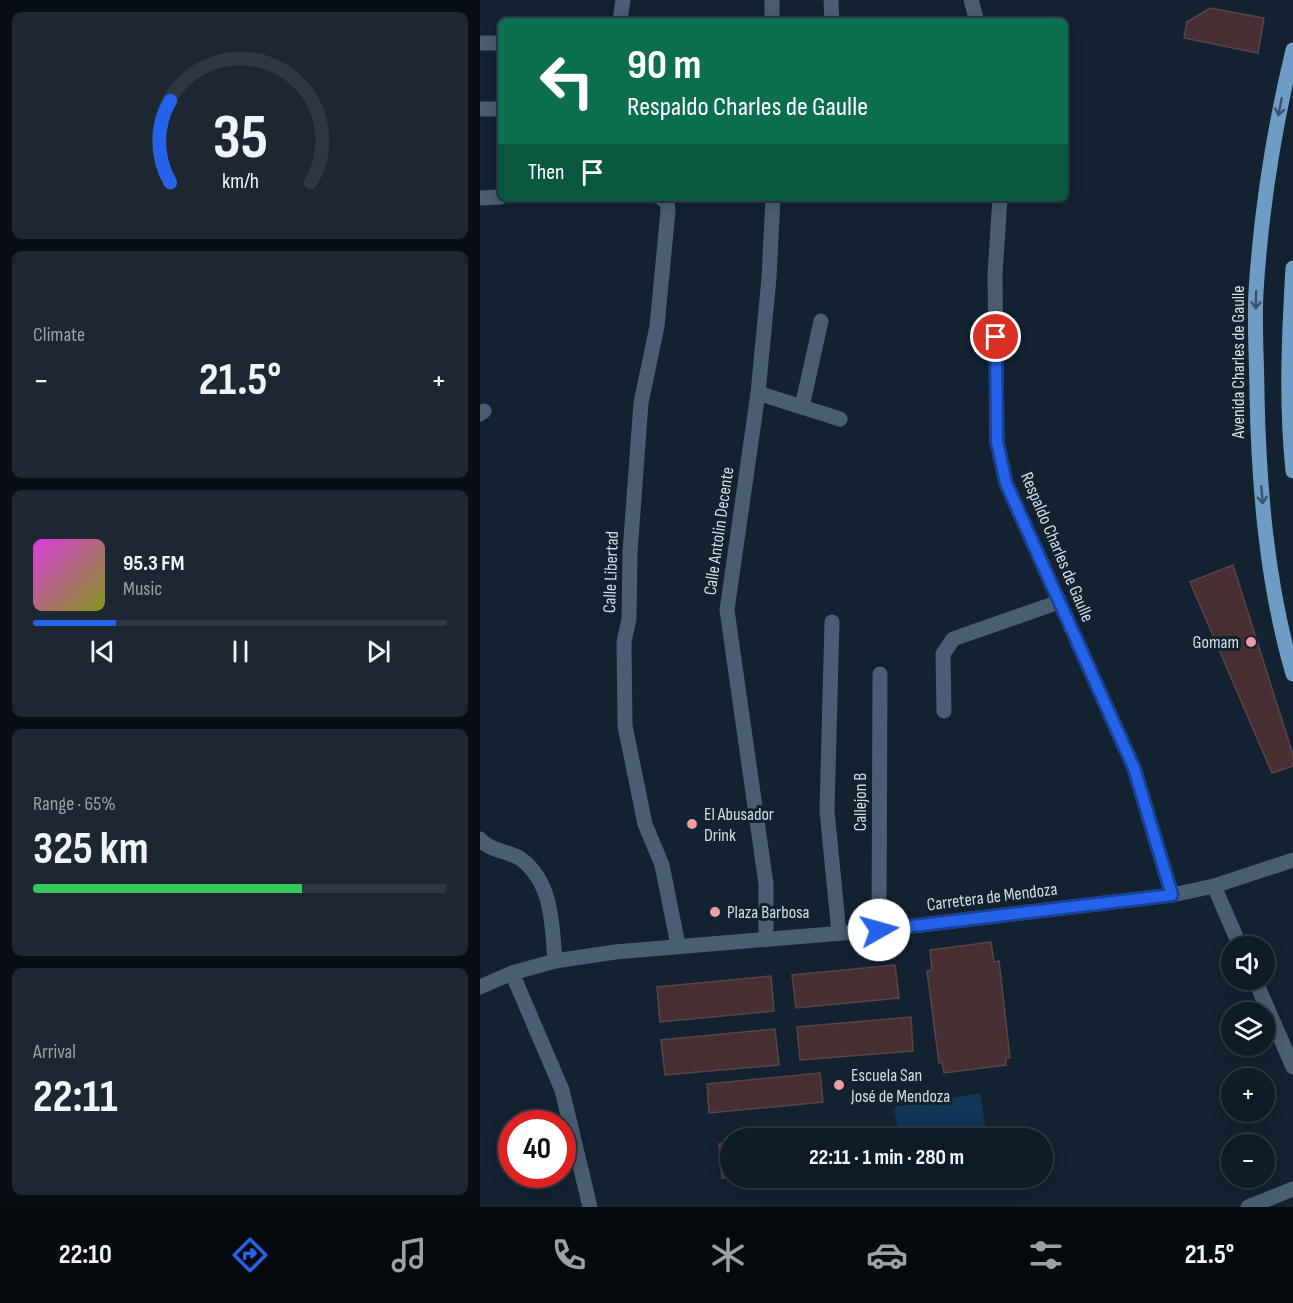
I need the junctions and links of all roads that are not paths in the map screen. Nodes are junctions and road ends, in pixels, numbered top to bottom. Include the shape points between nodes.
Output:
1 (623, 0) edge
2 (772, 0) edge
3 (831, 0) edge
4 (971, 0) edge
5 (620, 18) edge
6 (772, 18) edge
7 (832, 18) edge
8 (975, 18) edge
9 (480, 43) edge
10 (498, 43) edge
11 (1293, 50) edge
12 (498, 108) edge
13 (480, 109) edge
14 (498, 197) edge
15 (480, 198) edge
16 (666, 201) edge
17 (773, 201) edge
18 (1000, 201) edge
19 (1293, 268) edge
20 (820, 321) dead end
21 (758, 393) junction
22 (802, 407) junction
23 (840, 419) dead end
24 (1293, 471) edge
25 (1059, 602) junction
26 (832, 622) dead end
27 (880, 674) dead end
28 (1293, 674) edge
29 (944, 711) dead end
30 (480, 839) edge
31 (1293, 860) edge
32 (1214, 886) junction
33 (1172, 895) junction
34 (879, 930) junction
35 (839, 933) junction
36 (1236, 936) edge
37 (766, 939) junction
38 (678, 945) junction
39 (555, 961) junction
40 (512, 973) junction
41 (480, 987) edge
42 (1259, 990) edge
43 (1293, 1067) edge
44 (1293, 1188) edge
45 (590, 1207) edge
46 (1248, 1207) edge

1 - 5 street
2 - 6 street
3 - 7 street
4 - 8 street
9 - 10 street
11 -> 28 main road, Avenida Charles de Gaulle via 1270,159 1256,293 1258,445 1265,530 1272,591
12 - 13 street
14 - 15 street
16 - 38 street, Calle Libertad via 669,211 657,326 640,403 629,619 624,642 625,726 645,824 663,865
17 - 21 street, Calle Antolin Decente
18 - 25 street, Respaldo Charles de Gaulle via 995,274 997,442 1006,483
19 - 24 main road via 1289,404
20 - 22 street
21 - 22 street
21 - 37 street, Calle Antolin Decente via 727,610 766,884
22 - 23 street
25 - 29 street via 953,639 943,654
25 - 33 street, Respaldo Charles de Gaulle via 1134,768
26 - 35 street via 827,811
27 - 34 street, Callejon B
30 - 39 street via 521,859 536,875 549,901
31 - 32 street, Carretera de Mendoza
32 - 33 street, Carretera de Mendoza
32 - 36 street
33 - 34 street, Carretera de Mendoza
34 - 35 street, Carretera de Mendoza
35 - 37 street, Carretera de Mendoza
37 - 38 street, Carretera de Mendoza
38 - 39 street, Carretera de Mendoza
39 - 40 street, Carretera de Mendoza
40 - 41 street, Carretera de Mendoza
40 - 45 street via 562,1090
42 - 43 street
44 - 46 street

